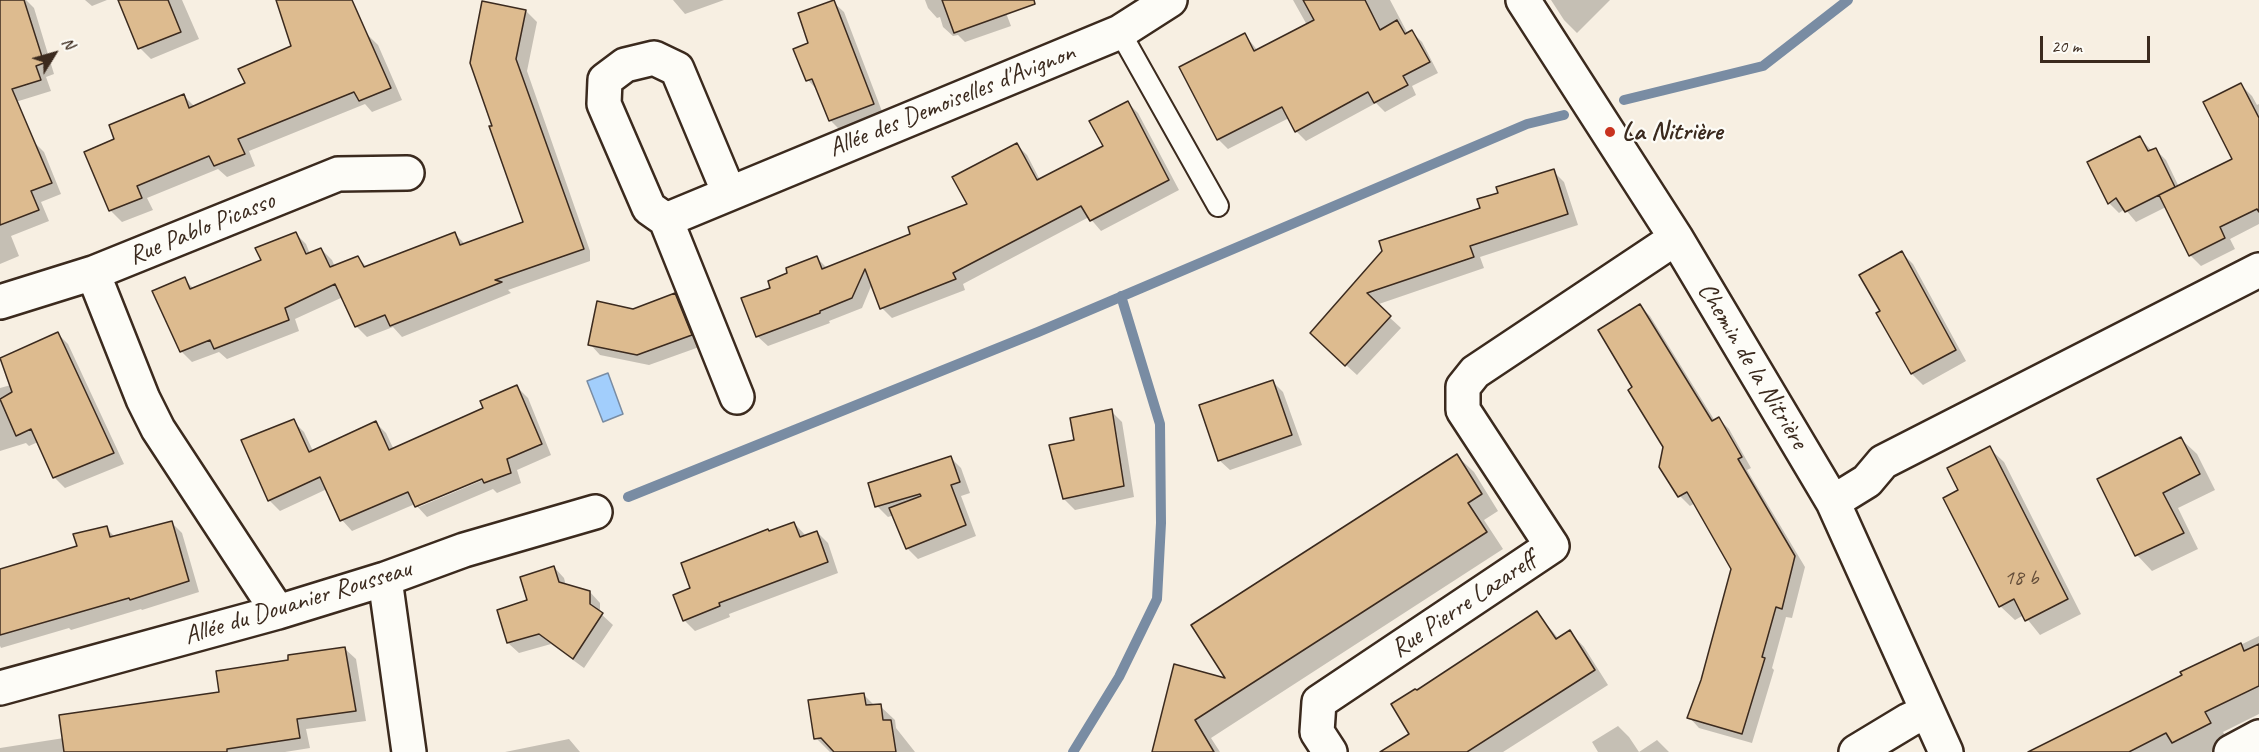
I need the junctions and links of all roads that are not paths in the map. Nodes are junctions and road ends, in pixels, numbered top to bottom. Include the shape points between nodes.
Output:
1 (1170, 0) edge
2 (1523, 0) edge
3 (1120, 32) junction
4 (407, 173) dead end
5 (729, 194) junction
6 (1218, 206) dead end
7 (666, 220) junction
8 (1676, 238) junction
9 (2259, 270) edge
10 (93, 273) junction
11 (0, 302) edge
12 (737, 397) dead end
13 (1833, 502) junction
14 (595, 512) dead end
15 (385, 579) junction
16 (278, 612) junction
17 (0, 688) edge
18 (1927, 712) junction
19 (2259, 737) edge
20 (409, 752) edge
21 (1330, 752) edge
22 (1856, 752) edge
23 (1946, 752) edge
24 (2231, 752) edge

1 - 3 street, Allée des Demoiselles d'Avignon
2 - 8 street, Chemin de la Nitrière
3 - 5 street, Allée des Demoiselles d'Avignon
3 - 6 lane
4 - 10 street, Rue Pablo Picasso via 338,174
5 - 7 street, Allée des Demoiselles d'Avignon
5 - 7 street via 677,69 654,57 625,65 605,80 604,104 649,208
7 - 12 street
8 - 13 street, Chemin de la Nitrière
8 - 21 street, Rue Pierre Lazareff via 1476,372 1463,387 1463,410 1552,546 1319,702 1317,732
9 - 13 street via 1882,462 1866,481
10 - 11 street, Rue Pablo Picasso
10 - 16 street via 158,429
13 - 18 street, Chemin de la Nitrière
14 - 15 street, Allée du Douanier Rousseau via 464,550
15 - 16 street, Allée du Douanier Rousseau
15 - 20 street
16 - 17 street, Allée du Douanier Rousseau
18 - 22 street
18 - 23 street, Chemin de la Nitrière
19 - 24 street

